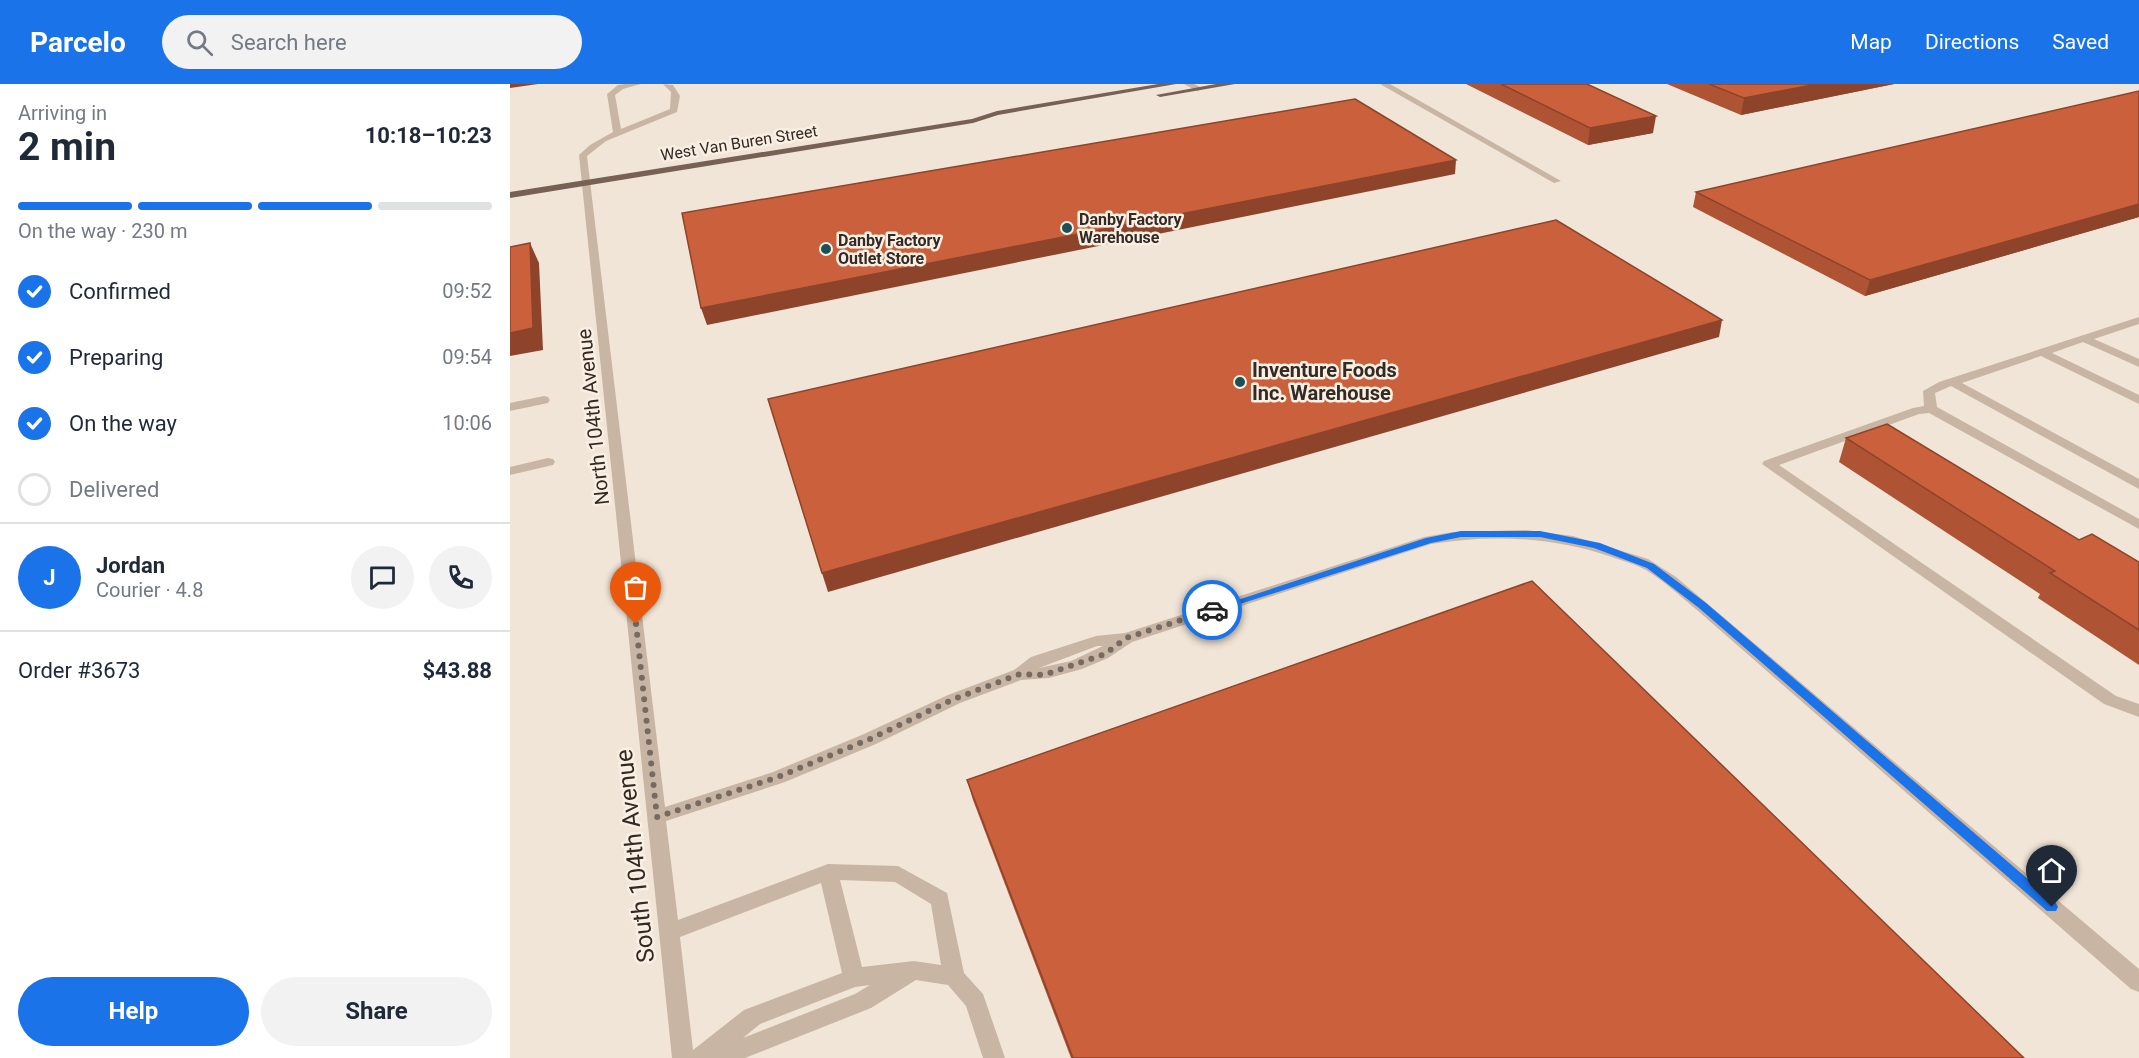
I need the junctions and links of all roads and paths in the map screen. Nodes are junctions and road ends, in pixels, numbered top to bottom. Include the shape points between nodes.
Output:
1 (637, 84) edge
2 (667, 84) edge
3 (1174, 84) edge
4 (1188, 84) edge
5 (1231, 84) edge
6 (1384, 84) edge
7 (1200, 89) junction
8 (1075, 109) junction
9 (973, 121) junction
10 (617, 132) junction
11 (1557, 181) dead end
12 (586, 182) junction
13 (510, 195) edge
14 (2139, 320) edge
15 (2083, 338) junction
16 (2042, 352) junction
17 (2139, 363) edge
18 (1952, 382) junction
19 (544, 400) dead end
20 (2139, 400) edge
21 (510, 407) edge
22 (1931, 408) junction
23 (548, 462) dead end
24 (510, 471) edge
25 (2139, 485) edge
26 (2139, 525) edge
27 (638, 648) joint
28 (2139, 711) edge
29 (657, 817) junction
30 (828, 872) junction
31 (668, 933) junction
32 (914, 970) junction
33 (954, 977) junction
34 (854, 978) junction
35 (2139, 982) edge
36 (683, 1058) edge
37 (700, 1058) edge
38 (718, 1058) edge
39 (994, 1058) edge

1 - 10 street via 611,93
2 - 10 street via 677,97 674,110
3 - 8 main road via 1152,93
3 - 9 main road, West Van Buren Street via 997,113
4 - 7 street
5 - 7 main road, West Van Buren Street
6 - 11 street
7 - 8 main road, West Van Buren Street
8 - 9 main road, West Van Buren Street via 1005,121
9 - 12 main road, West Van Buren Street
10 - 12 street, North 104th Avenue via 583,155
12 - 13 main road, West Van Buren Street
12 - 27 street, North 104th Avenue
14 - 15 street
15 - 16 street
15 - 17 street
16 - 18 street
16 - 20 street
18 - 22 street via 1929,391
18 - 25 street
19 - 21 street
22 - 26 street
22 - 28 street via 1770,465 2110,700
23 - 24 street
27 - 29 street, South 104th Avenue
29 - 31 street, South 104th Avenue
29 - 35 street via 778,777 1020,674 1044,675 1105,654 1126,638 1440,538 1491,532 1540,534 1597,546 1650,566 1702,606
30 - 31 street
30 - 33 street via 898,874 940,898
30 - 34 street
31 - 36 street, South 104th Avenue
32 - 33 street
32 - 34 street
32 - 38 street via 863,1001
33 - 39 street via 975,1001
34 - 37 street via 752,1017

